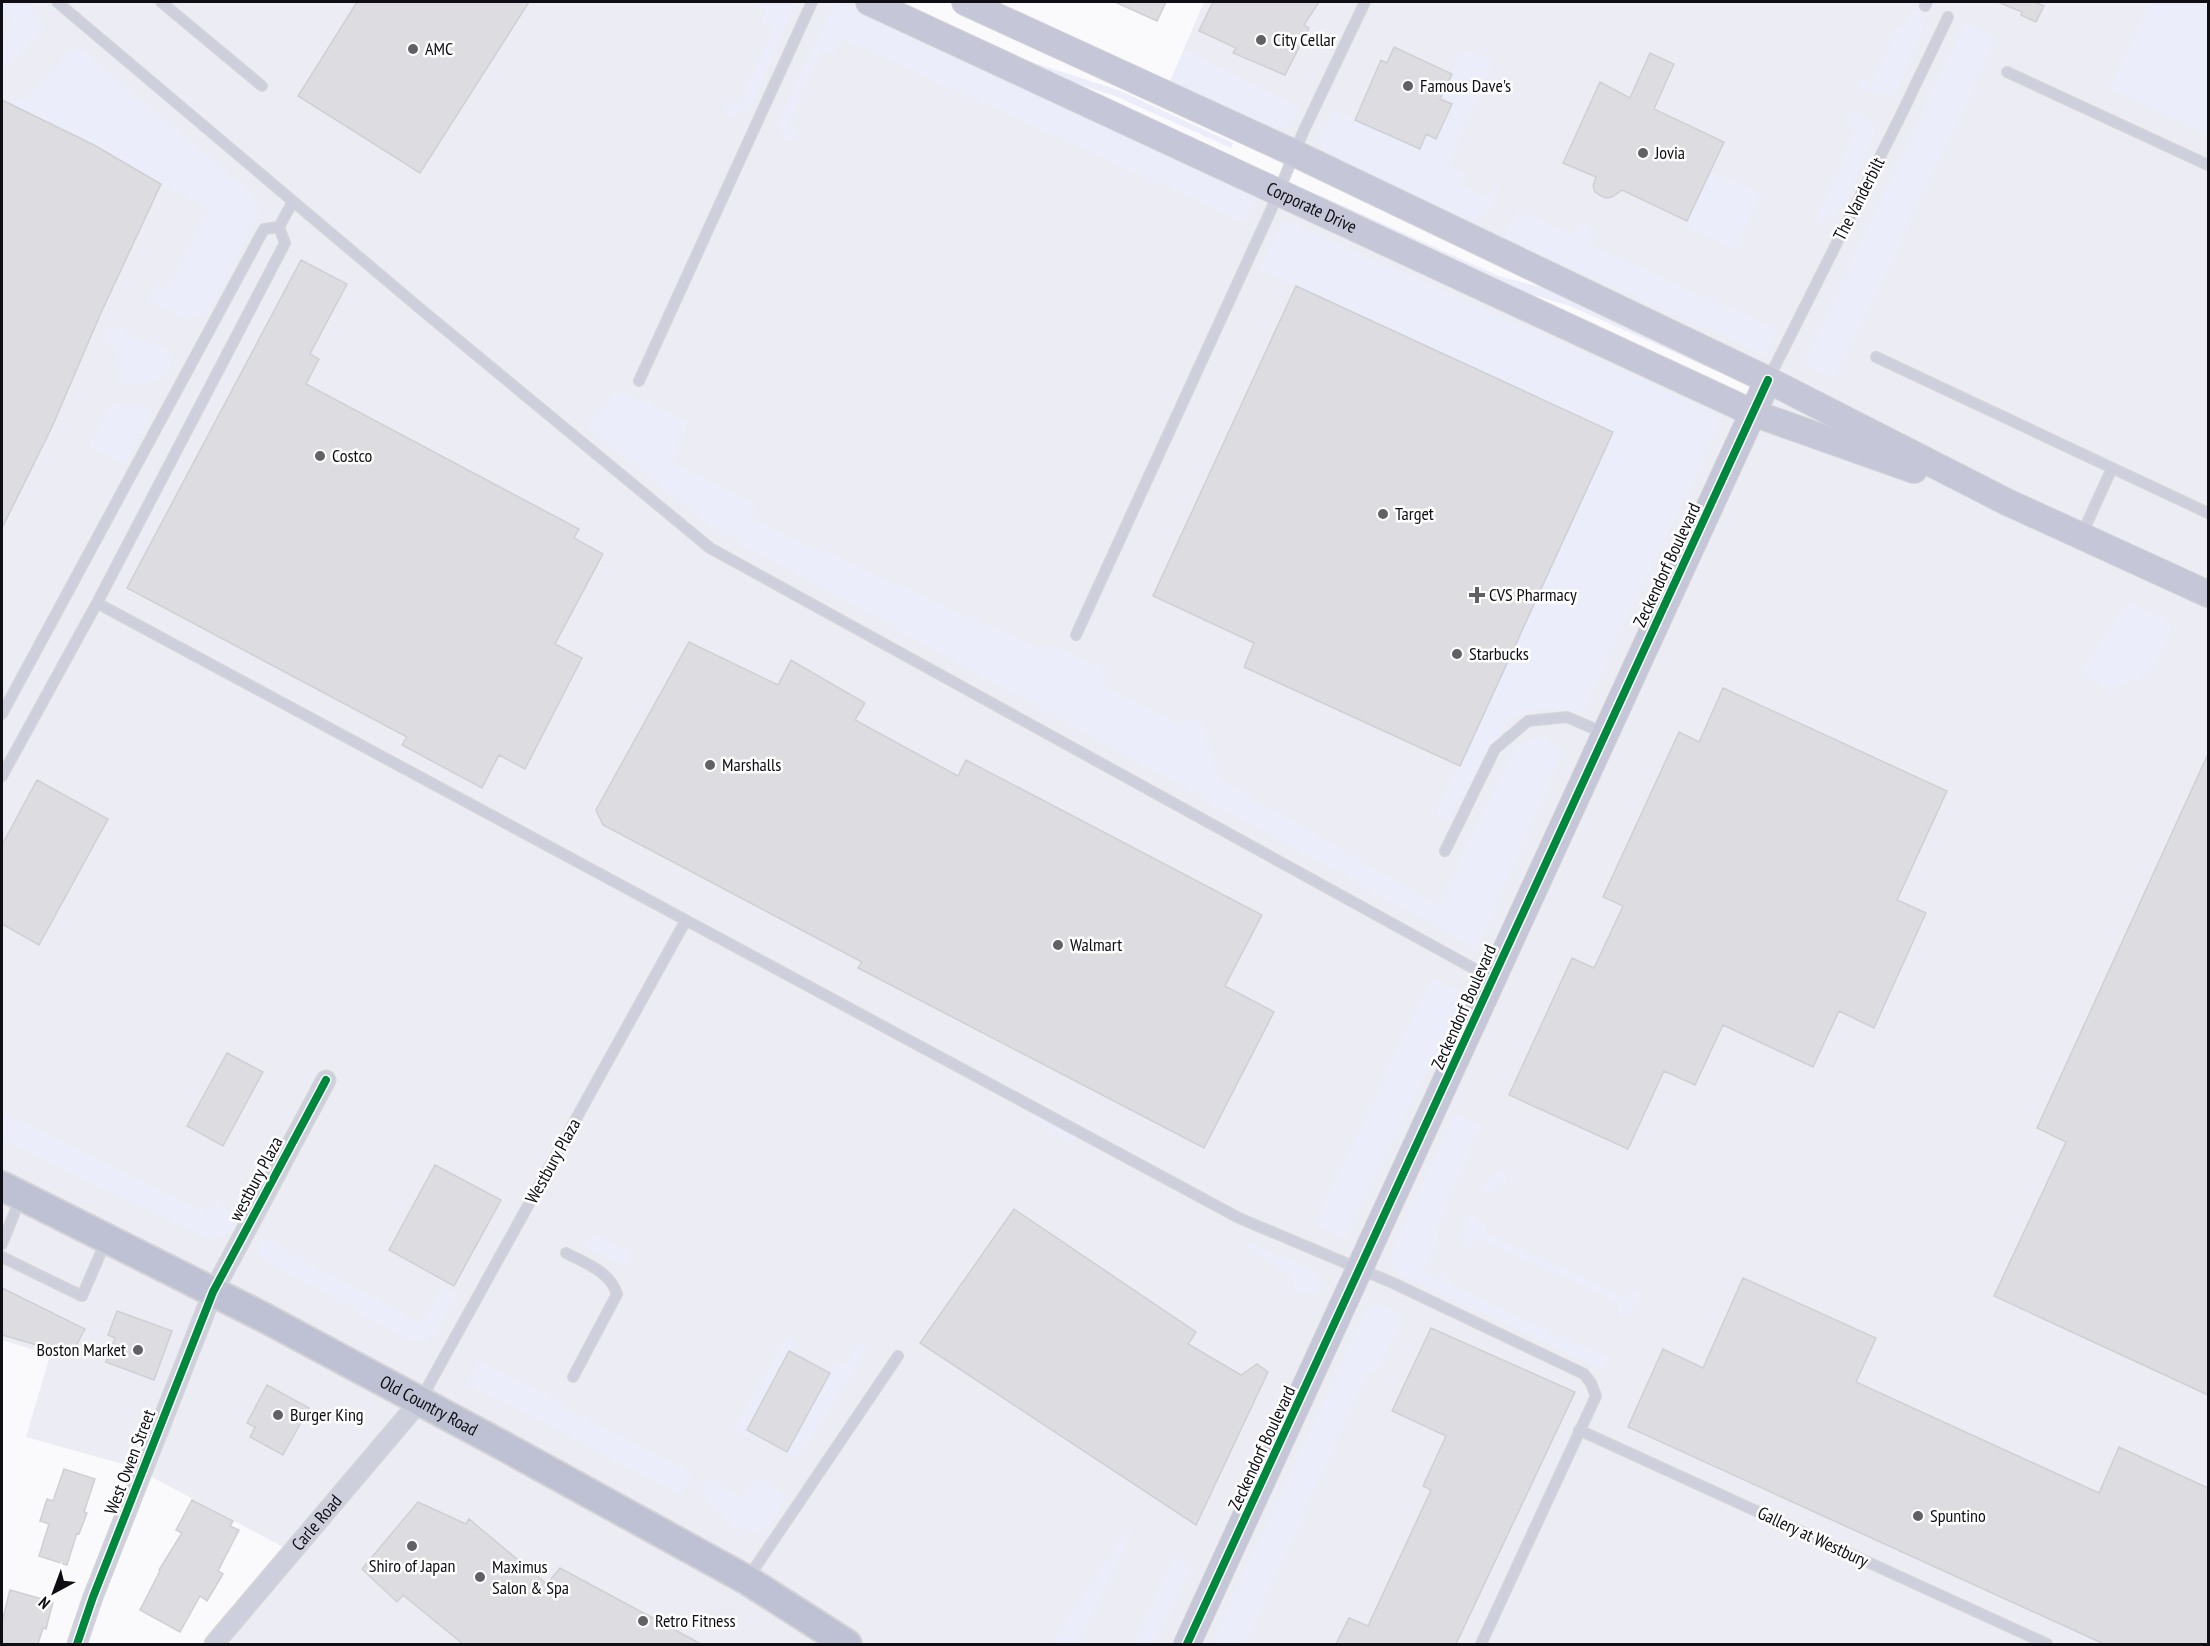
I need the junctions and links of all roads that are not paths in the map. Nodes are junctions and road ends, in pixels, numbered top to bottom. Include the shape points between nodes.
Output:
1 (57, 2) edge
2 (161, 2) edge
3 (812, 2) edge
4 (869, 2) edge
5 (965, 2) edge
6 (1365, 2) edge
7 (1948, 17) dead end
8 (2007, 72) dead end
9 (262, 86) dead end
10 (1294, 153) junction
11 (2208, 165) edge
12 (1279, 191) junction
13 (293, 201) junction
14 (279, 227) junction
15 (1876, 357) dead end
16 (1768, 380) junction
17 (639, 381) dead end
18 (1753, 413) junction
19 (2112, 468) junction
20 (2007, 502) junction
21 (2208, 513) edge
22 (2082, 536) junction
23 (2208, 594) edge
24 (97, 603) junction
25 (1076, 635) dead end
26 (2, 714) edge
27 (1606, 734) junction
28 (2, 776) edge
29 (1445, 851) dead end
30 (686, 920) junction
31 (1493, 979) junction
32 (326, 1080) dead end
33 (11, 1191) edge
34 (107, 1239) junction
35 (2, 1244) edge
36 (566, 1253) dead end
37 (2, 1257) edge
38 (1360, 1270) junction
39 (213, 1292) junction
40 (898, 1356) dead end
41 (573, 1377) dead end
42 (420, 1401) junction
43 (1579, 1430) junction
44 (747, 1580) junction
45 (77, 1644) edge
46 (214, 1644) edge
47 (847, 1644) edge
48 (1187, 1644) edge
49 (1481, 1644) edge
50 (2047, 1644) edge

1 - 13 lane
2 - 9 lane
3 - 17 lane
4 - 12 main road, Corporate Drive
5 - 10 main road
6 - 10 lane
7 - 16 lane, The Vanderbilt
8 - 11 lane
10 - 12 lane
10 - 16 main road
12 - 18 main road, Corporate Drive
12 - 25 lane
13 - 14 lane
13 - 31 lane via 710,548
14 - 24 lane via 285,243
14 - 26 lane via 264,229
15 - 19 lane
16 - 18 main road, Zeckendorf Boulevard
16 - 20 main road
18 - 20 main road
18 - 27 main road, Zeckendorf Boulevard
19 - 21 lane
19 - 22 lane
20 - 22 main road
22 - 23 main road
24 - 28 lane
24 - 30 lane
27 - 29 lane via 1566,717 1528,721 1495,749
27 - 31 main road, Zeckendorf Boulevard
30 - 38 lane via 1239,1218
30 - 42 lane, Westbury Plaza
31 - 38 main road, Zeckendorf Boulevard
32 - 39 street, westbury Plaza
33 - 34 main road, Old Country Road
33 - 35 lane
34 - 37 lane via 82,1296
34 - 39 main road, Old Country Road
36 - 41 lane via 602,1271 617,1294
38 - 43 lane via 1584,1374 1596,1396
38 - 48 main road, Zeckendorf Boulevard
39 - 42 main road, Old Country Road
39 - 45 street, West Owen Street
40 - 44 lane
42 - 44 main road, Old Country Road
42 - 46 street, Carle Road
43 - 49 lane
43 - 50 lane, Gallery at Westbury
44 - 47 main road, Old Country Road

